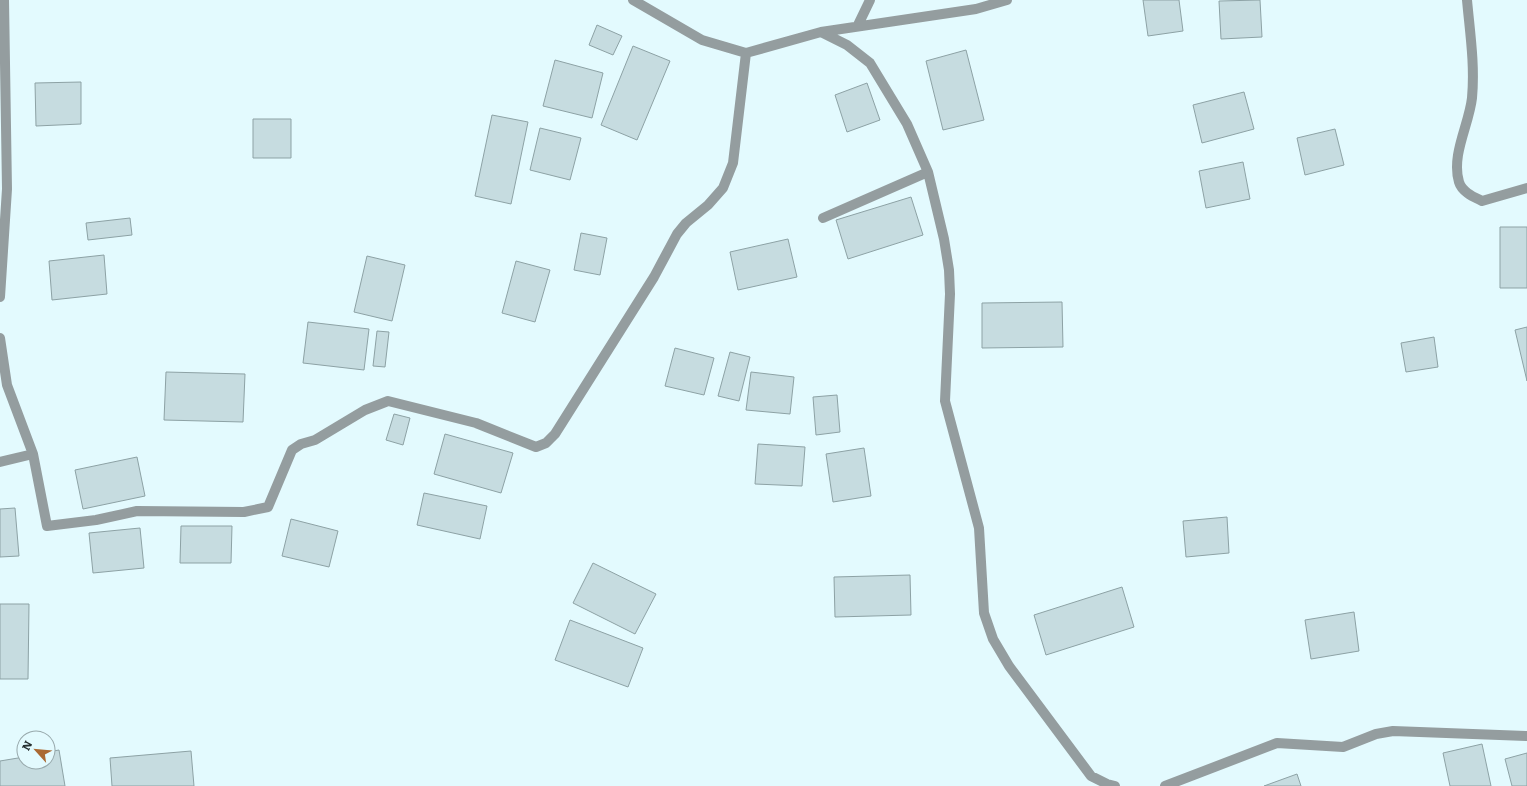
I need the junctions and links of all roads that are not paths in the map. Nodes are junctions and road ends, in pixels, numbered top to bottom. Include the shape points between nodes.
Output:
1 (4, 0) edge
2 (633, 0) edge
3 (870, 0) edge
4 (1007, 0) edge
5 (1467, 0) edge
6 (858, 25) junction
7 (821, 32) junction
8 (746, 53) junction
9 (928, 172) junction
10 (1527, 188) edge
11 (823, 218) dead end
12 (0, 297) edge
13 (0, 338) edge
14 (33, 454) junction
15 (0, 462) edge
16 (1527, 736) edge
17 (1116, 786) edge
18 (1165, 786) edge

1 - 12 street via 7,189
2 - 8 street via 702,40
3 - 6 street
4 - 6 street via 976,9
5 - 10 street via 1473,63 1472,99 1457,165 1459,184 1469,195 1482,201
6 - 7 street
7 - 8 street
7 - 9 street via 847,45 870,63 906,124
8 - 14 street via 733,164 723,188 677,234 606,356 555,434 536,448 476,423 388,401 365,410 315,440 292,450 268,506 244,512 137,511 96,520 47,526
9 - 11 street
9 - 17 street via 949,270 945,401 979,528 984,613 994,639 1009,666 1091,776
13 - 14 street via 7,385
14 - 15 street
16 - 18 street via 1393,731 1376,734 1343,747 1277,744

